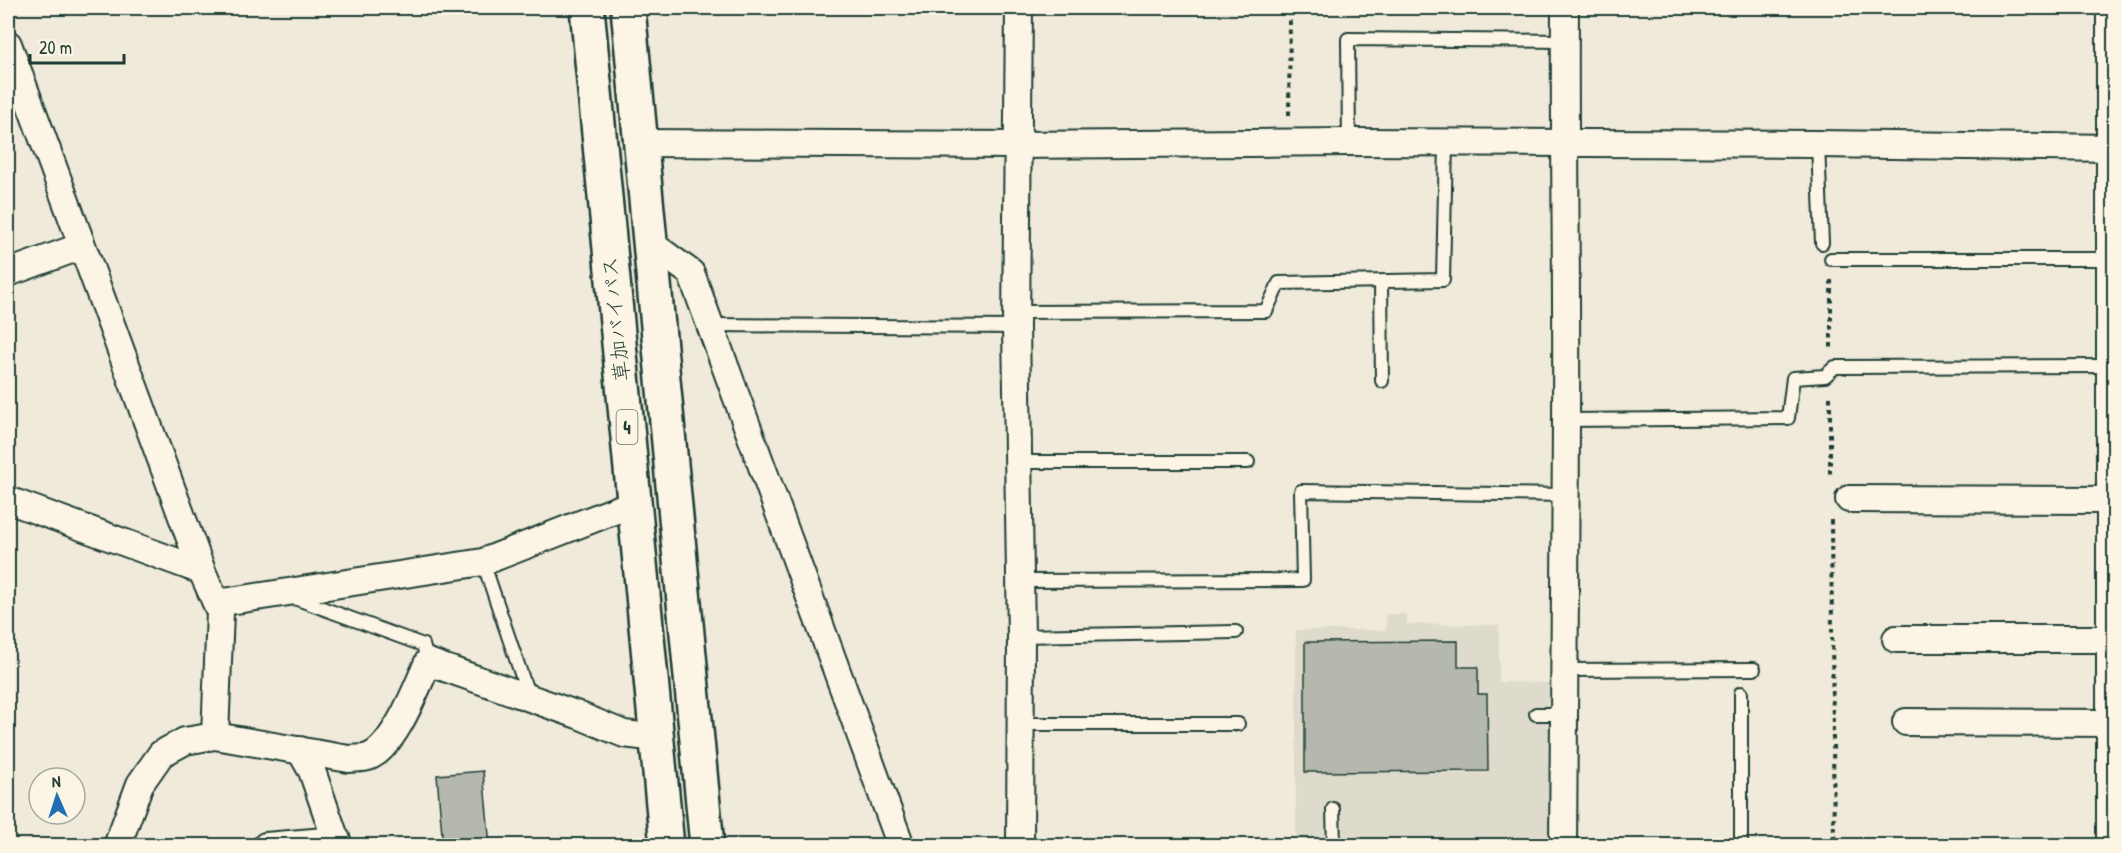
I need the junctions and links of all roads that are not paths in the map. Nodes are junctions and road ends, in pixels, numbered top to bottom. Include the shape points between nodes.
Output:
1 (587, 8) edge
2 (628, 8) edge
3 (1019, 8) edge
4 (1565, 8) edge
5 (2110, 8) edge
6 (1565, 41) junction
7 (8, 44) edge
8 (2112, 46) edge
9 (1349, 142) junction
10 (1446, 143) junction
11 (641, 144) junction
12 (1564, 144) junction
13 (1818, 144) junction
14 (1017, 145) junction
15 (2112, 148) edge
16 (1822, 243) dead end
17 (651, 244) junction
18 (82, 246) junction
19 (1831, 259) road end
20 (2113, 259) edge
21 (8, 273) edge
22 (1381, 282) junction
23 (1016, 320) junction
24 (711, 325) junction
25 (2111, 366) junction
26 (1382, 381) dead end
27 (2113, 401) edge
28 (1566, 420) junction
29 (1019, 462) junction
30 (1248, 462) dead end
31 (2112, 493) edge
32 (1564, 495) junction
33 (8, 500) edge
34 (634, 503) junction
35 (1840, 507) road end
36 (483, 562) junction
37 (202, 571) junction
38 (1021, 581) junction
39 (282, 594) junction
40 (216, 603) junction
41 (2112, 610) edge
42 (1236, 632) dead end
43 (1022, 636) junction
44 (1896, 639) dead end
45 (2110, 639) junction
46 (428, 663) junction
47 (1754, 669) dead end
48 (1565, 670) junction
49 (1742, 693) dead end
50 (530, 699) junction
51 (1536, 714) dead end
52 (1565, 714) junction
53 (1906, 722) dead end
54 (1020, 724) junction
55 (1238, 724) dead end
56 (2111, 732) edge
57 (215, 736) junction
58 (657, 738) junction
59 (300, 750) junction
60 (1334, 809) dead end
61 (337, 843) edge
62 (117, 846) edge
63 (266, 846) edge
64 (667, 846) edge
65 (707, 846) edge
66 (901, 846) edge
67 (1020, 846) edge
68 (1334, 846) edge
69 (1563, 846) edge
70 (1741, 846) edge
71 (2110, 846) edge

1 - 34 highway, 草加バイパス / 4
2 - 11 highway, 草加バイパス / 4
3 - 14 street
4 - 6 street
5 - 8 street
6 - 9 lane via 1348,39
6 - 12 street
7 - 18 street
8 - 15 street
9 - 10 street
9 - 14 street
10 - 12 street
10 - 22 lane via 1443,280
11 - 14 street
11 - 17 highway, 草加バイパス / 4
12 - 13 street
12 - 28 street
13 - 15 street
13 - 16 lane
14 - 23 street
15 - 20 street
17 - 24 street via 691,273
17 - 65 highway, 草加バイパス / 4
18 - 21 street
18 - 37 street
19 - 20 lane
20 - 25 street
22 - 23 lane via 1279,283 1266,311
22 - 26 lane
23 - 24 lane
23 - 29 street
24 - 66 street
25 - 27 street
25 - 28 lane via 1835,367 1825,376 1793,378 1788,418
27 - 31 street
28 - 32 street
29 - 30 lane
29 - 38 street
31 - 35 street
31 - 41 street
32 - 38 lane via 1301,491 1303,580
32 - 48 street
33 - 37 street
34 - 36 street
34 - 58 highway, 草加バイパス / 4
36 - 39 street
36 - 50 lane
37 - 40 street
38 - 43 street
39 - 40 street
39 - 46 lane via 423,645
40 - 57 street via 220,612
41 - 45 street
42 - 43 lane
43 - 54 street
44 - 45 street
45 - 56 street
46 - 50 street
46 - 59 street via 389,740 369,757 349,759
47 - 48 lane
48 - 52 street
49 - 70 lane
50 - 58 street via 624,734
51 - 52 lane
52 - 69 street
53 - 56 street
54 - 55 lane
54 - 67 street
56 - 71 street
57 - 59 street
57 - 62 street via 185,741 160,754 140,784
58 - 64 highway, 草加バイパス / 4
59 - 61 street via 312,771
60 - 68 lane
61 - 63 street

